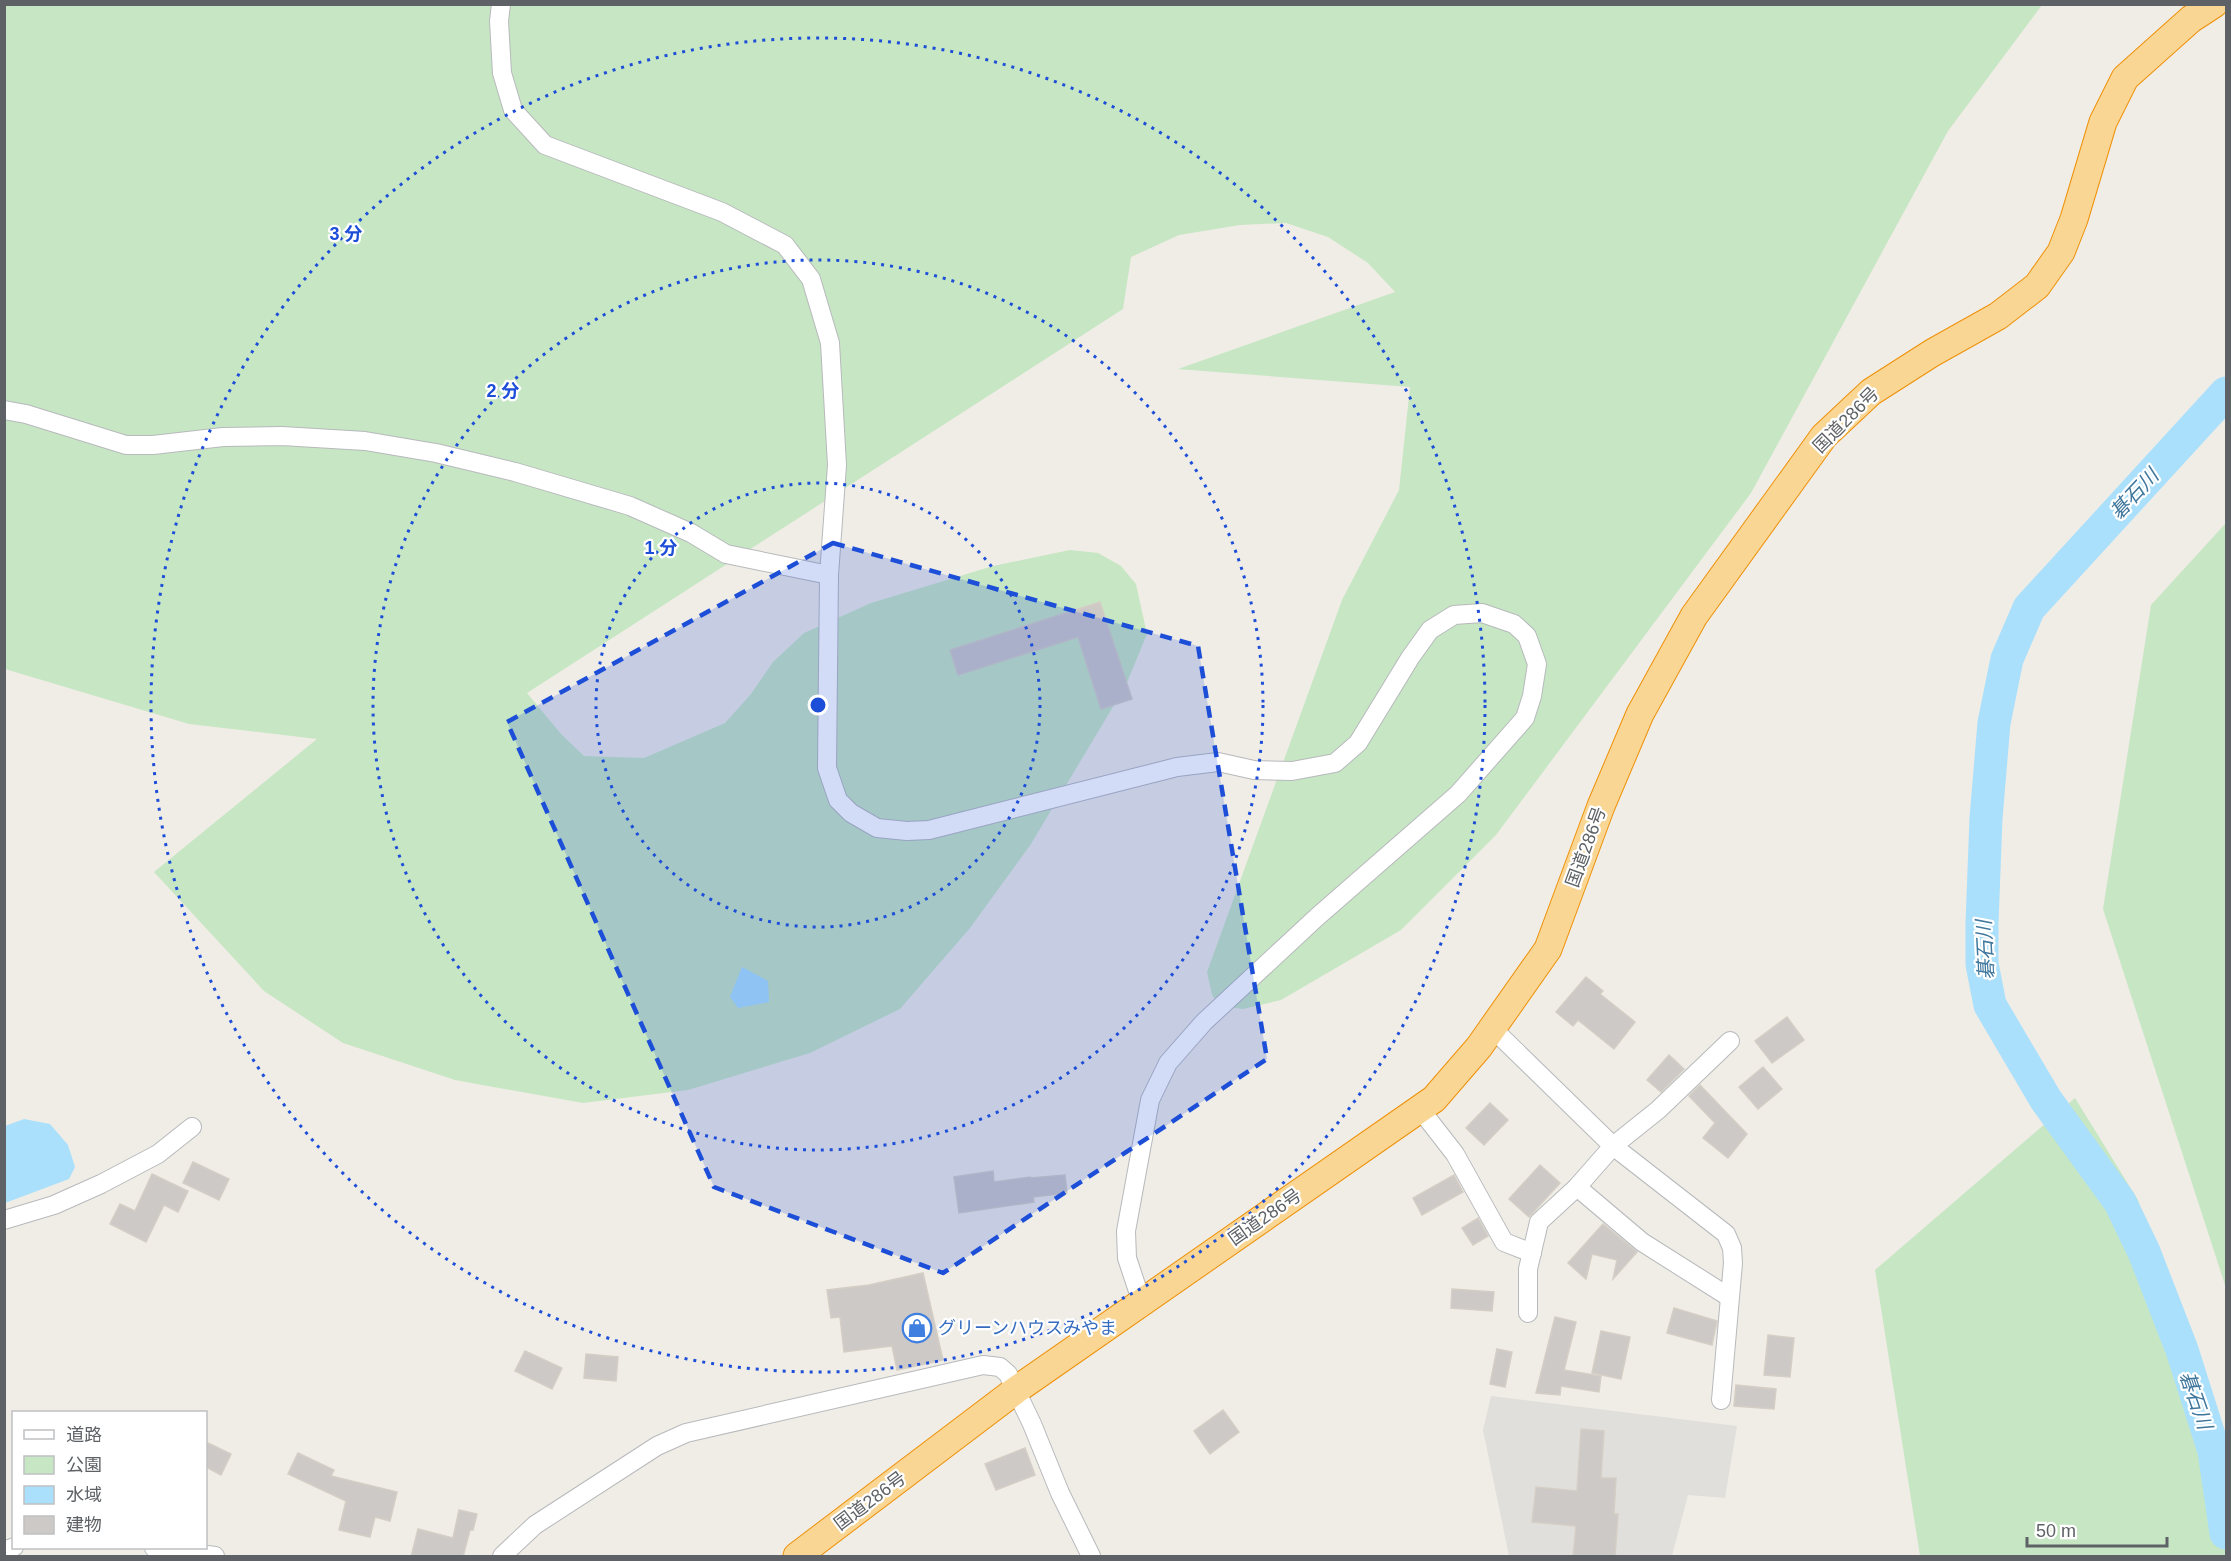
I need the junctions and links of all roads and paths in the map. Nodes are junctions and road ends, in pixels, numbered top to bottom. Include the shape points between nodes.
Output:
1 (516, 4) edge
2 (2214, 4) edge
3 (500, 13) edge
4 (4, 410) edge
5 (829, 575) junction
6 (1492, 1028) junction
7 (1730, 1041) dead end
8 (1420, 1109) junction
9 (192, 1127) dead end
10 (1613, 1146) junction
11 (1577, 1187) junction
12 (4, 1220) edge
13 (1532, 1253) junction
14 (1729, 1297) junction
15 (1142, 1303) junction
16 (1527, 1313) dead end
17 (1016, 1390) junction
18 (1721, 1400) dead end
19 (161, 1549) edge
20 (215, 1557) edge
21 (502, 1557) edge
22 (797, 1557) edge
23 (1091, 1557) edge

1 - 3 street
2 - 6 highway, 国道286号 via 2191,19 2125,78 2103,122 2061,252 2037,286 1998,316 1871,392 1824,436 1694,616 1640,714 1548,949
3 - 5 street via 502,73 513,110 545,145 722,212 785,245 811,279 830,343 836,454
4 - 5 street via 126,445 282,436 365,441 436,453 630,506 691,533 726,554
5 - 15 street via 827,768 838,800 851,813 877,828 907,831 929,830 1177,767 1218,762 1254,770 1292,771 1335,763 1358,743 1430,630 1454,615 1482,613 1514,624 1527,636 1537,664 1525,718 1458,794 1317,917 1204,1022 1168,1063 1150,1100 1126,1231 1127,1258
6 - 8 highway, 国道286号 via 1434,1099
6 - 10 street
7 - 10 street via 1658,1110
8 - 13 street via 1455,1154 1504,1242
8 - 15 highway, 国道286号
9 - 12 street via 158,1154 101,1184 54,1205
10 - 11 street
10 - 14 street via 1726,1234 1733,1263
11 - 13 street via 1539,1222
11 - 14 street via 1642,1242
13 - 16 street
14 - 18 street
15 - 17 highway, 国道286号
17 - 21 street via 1000,1367 983,1365 686,1432 657,1446 535,1525
17 - 22 highway, 国道286号
17 - 23 street
19 - 20 street

